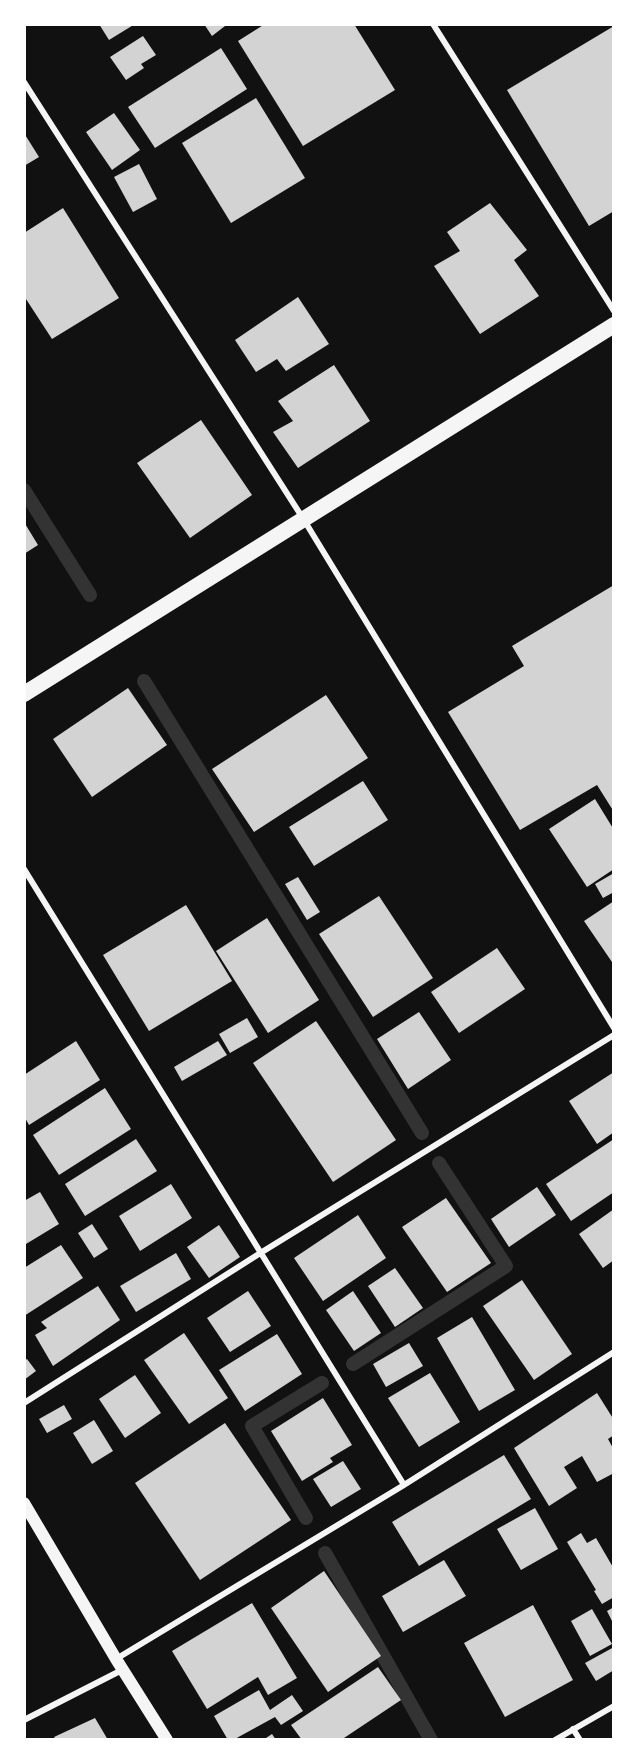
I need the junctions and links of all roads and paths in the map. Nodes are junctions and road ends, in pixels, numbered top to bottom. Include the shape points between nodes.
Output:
1 (433, 24) edge
2 (24, 82) edge
3 (614, 311) edge
4 (614, 326) edge
5 (304, 520) junction
6 (24, 694) edge
7 (24, 869) edge
8 (614, 1028) edge
9 (614, 1035) edge
10 (262, 1252) junction
11 (614, 1352) edge
12 (24, 1403) edge
13 (404, 1485) junction
14 (24, 1503) edge
15 (119, 1665) junction
16 (614, 1706) edge
17 (24, 1720) edge
18 (573, 1729) junction
19 (168, 1740) edge
20 (555, 1740) edge
21 (580, 1740) edge

1 - 3 street
2 - 5 street
4 - 5 highway
5 - 6 highway
5 - 8 street
7 - 10 street
9 - 10 street
10 - 12 street
10 - 13 street
11 - 13 street
13 - 15 street
14 - 15 main road
15 - 17 street
15 - 19 main road
16 - 18 street
18 - 20 street
18 - 21 street

